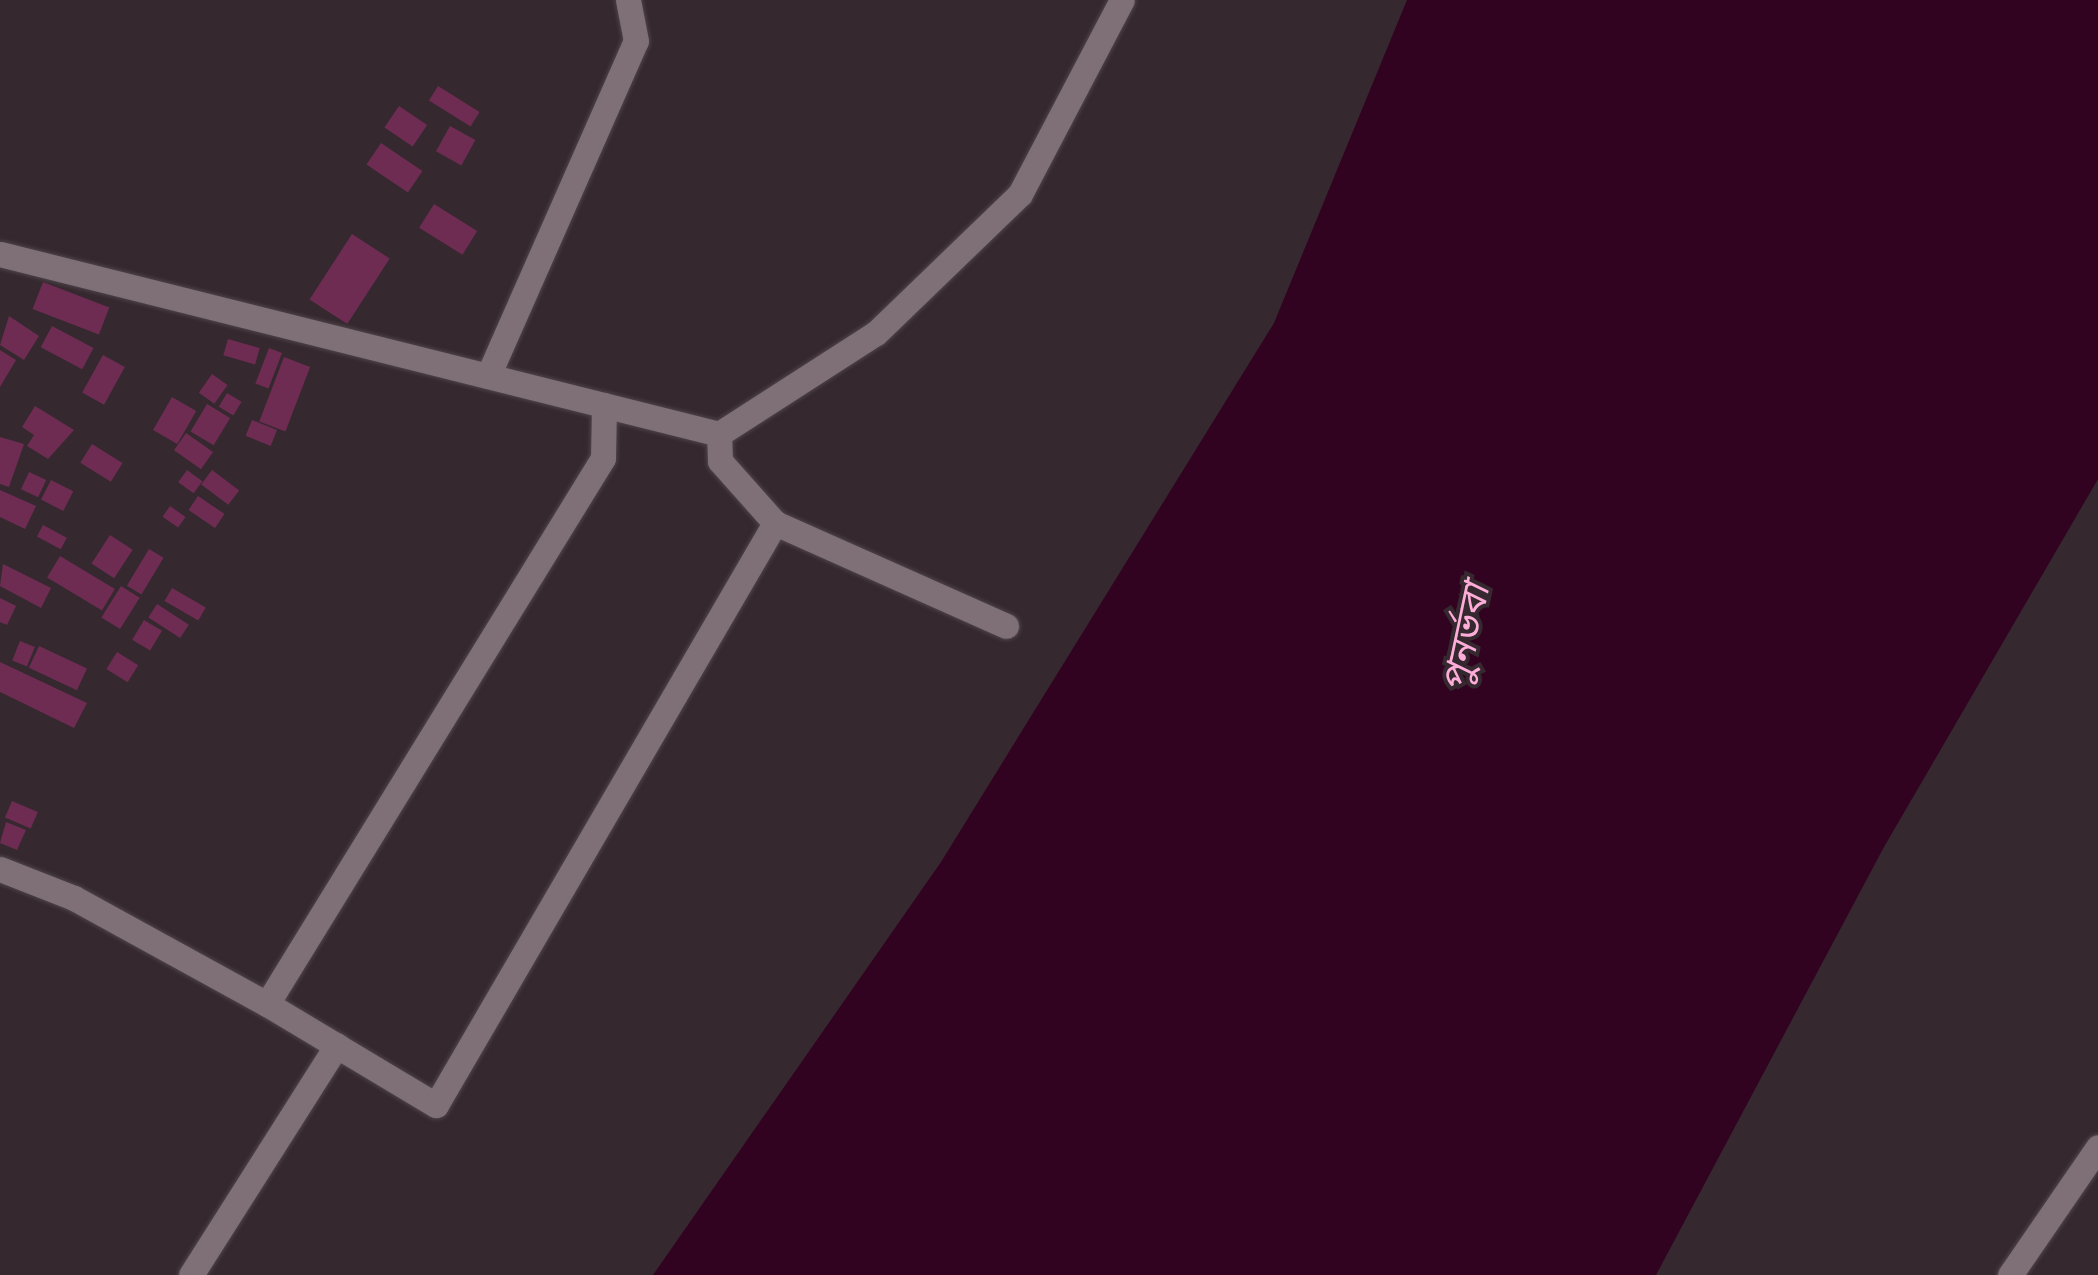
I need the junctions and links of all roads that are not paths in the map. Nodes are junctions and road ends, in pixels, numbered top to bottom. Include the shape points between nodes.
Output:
1 (628, 0) edge
2 (1122, 0) edge
3 (0, 254) edge
4 (488, 376) junction
5 (604, 405) junction
6 (719, 434) junction
7 (775, 523) junction
8 (1006, 626) dead end
9 (0, 869) edge
10 (268, 1004) junction
11 (337, 1045) junction
12 (2098, 1147) edge
13 (191, 1275) edge
14 (2010, 1275) edge

1 - 4 street via 636,41
2 - 6 street via 1020,194 876,333
3 - 4 street
4 - 5 street
5 - 6 street
5 - 10 street via 603,458
6 - 7 street via 720,460
7 - 8 street
7 - 11 street via 436,1106
9 - 10 street via 74,898
10 - 11 street
11 - 13 street
12 - 14 street

